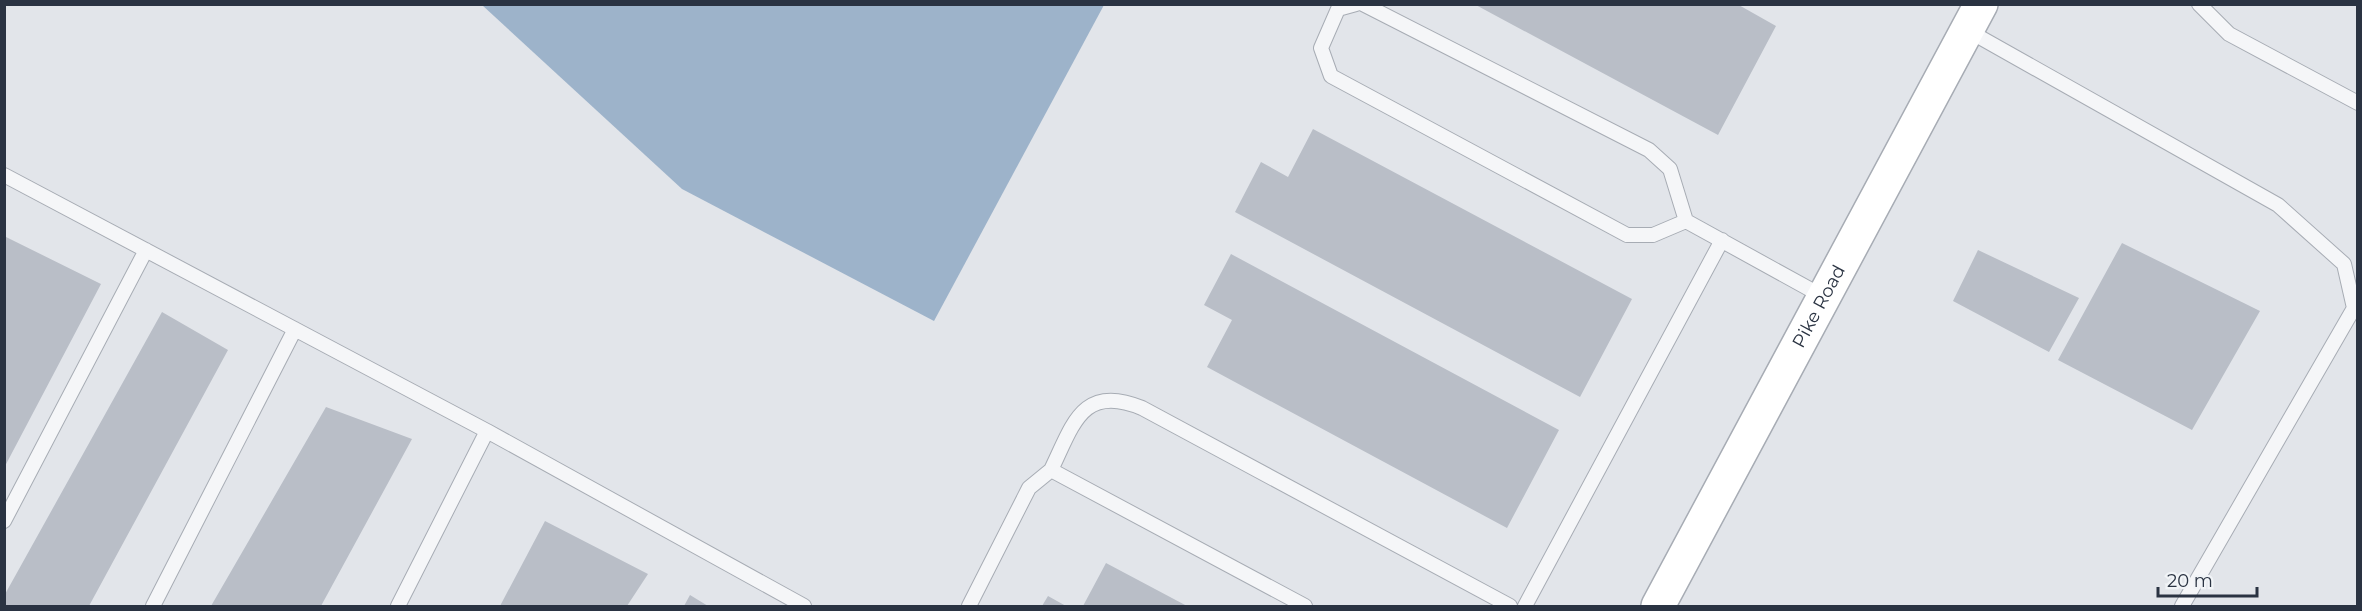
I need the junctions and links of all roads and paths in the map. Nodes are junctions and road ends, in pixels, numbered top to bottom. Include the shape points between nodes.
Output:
1 (1356, 4) edge
2 (1362, 4) edge
3 (2205, 7) edge
4 (1974, 17) edge
5 (2358, 102) edge
6 (4, 175) edge
7 (1686, 221) junction
8 (1722, 240) junction
9 (146, 250) junction
10 (1824, 297) junction
11 (295, 329) junction
12 (487, 431) junction
13 (1052, 470) junction
14 (4, 521) edge
15 (153, 606) edge
16 (398, 606) edge
17 (804, 606) edge
18 (969, 606) edge
19 (1305, 606) edge
20 (1510, 606) edge
21 (1525, 606) edge
22 (1658, 606) edge
23 (2182, 606) edge

1 - 7 lane via 1338,9 1320,48 1331,76 1627,235 1653,235
2 - 7 lane via 1649,150 1670,169
3 - 5 lane via 2229,34
4 - 10 street, Pike Road
4 - 23 lane via 2278,205 2344,264 2354,308
6 - 9 lane
7 - 8 lane
8 - 10 lane
8 - 21 lane
9 - 11 lane
9 - 14 lane
10 - 22 street, Pike Road
11 - 12 lane
11 - 15 lane
12 - 16 lane
12 - 17 lane
13 - 18 lane via 1029,488
13 - 19 lane
13 - 20 lane via 1074,421 1085,409 1098,402 1124,400

